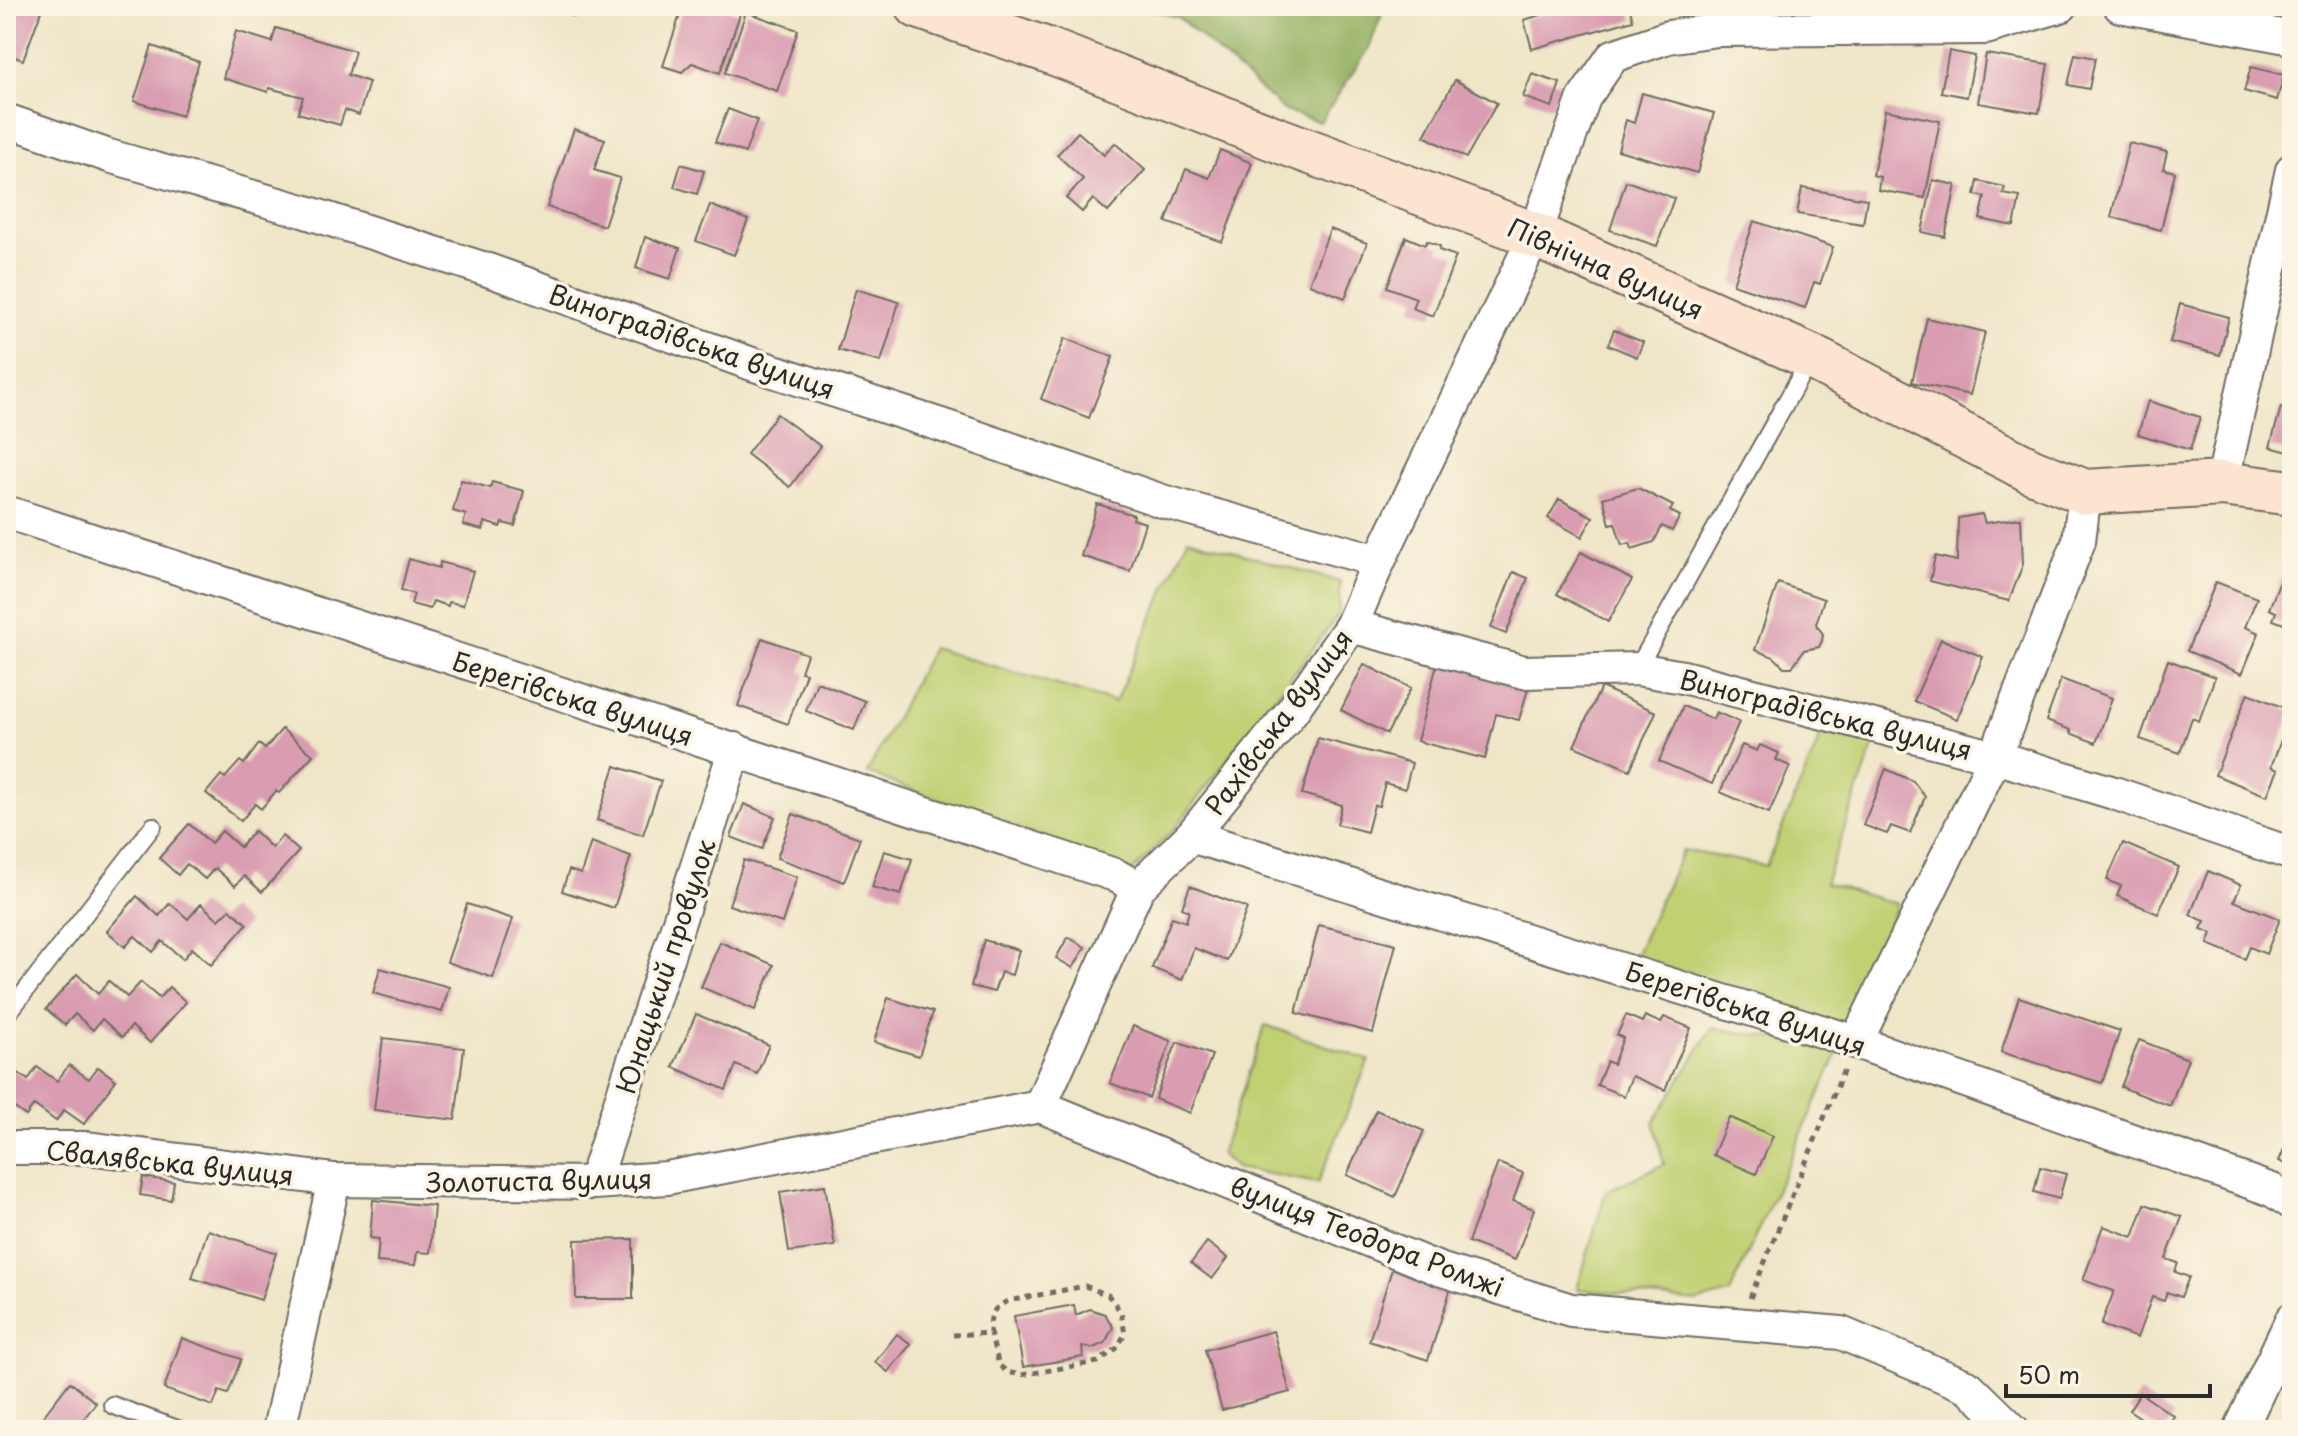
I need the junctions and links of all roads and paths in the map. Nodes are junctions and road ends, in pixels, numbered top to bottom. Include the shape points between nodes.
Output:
1 (918, 6) edge
2 (2061, 6) edge
3 (2120, 6) edge
4 (984, 17) edge
5 (2292, 38) edge
6 (6, 120) edge
7 (2292, 170) edge
8 (1535, 235) junction
9 (1811, 357) junction
10 (2222, 484) junction
11 (2085, 492) junction
12 (2292, 493) edge
13 (6, 512) edge
14 (1379, 561) junction
15 (1351, 626) junction
16 (1637, 669) junction
17 (735, 749) junction
18 (1995, 757) junction
19 (153, 826) dead end
20 (1191, 836) junction
21 (2292, 854) edge
22 (1138, 888) junction
23 (6, 1016) edge
24 (1856, 1042) junction
25 (1040, 1106) junction
26 (6, 1148) edge
27 (334, 1180) junction
28 (594, 1183) junction
29 (2292, 1203) edge
30 (2292, 1319) edge
31 (1738, 1324) junction
32 (990, 1333) junction
33 (953, 1335) dead end
34 (112, 1405) dead end
35 (180, 1430) edge
36 (279, 1430) edge
37 (2013, 1430) edge
38 (2240, 1430) edge

1 - 4 street, Північна вулиця
2 - 8 street, Рахівська вулиця via 1986,28 1717,30 1668,37 1613,56 1584,98
3 - 5 street
4 - 8 street, Північна вулиця via 1047,50
6 - 14 street, Виноградівська вулиця via 488,270 1162,501
7 - 10 street
8 - 9 street, Північна вулиця
8 - 14 street, Рахівська вулиця
9 - 11 street, Північна вулиця via 2032,471
9 - 16 lane
10 - 11 street, Північна вулиця
10 - 12 street, Північна вулиця
11 - 18 street via 2079,541
13 - 17 street, Берегівська вулиця
14 - 15 street, Рахівська вулиця
15 - 16 street, Виноградівська вулиця via 1524,672
15 - 20 street, Рахівська вулиця via 1292,711
16 - 18 street, Виноградівська вулиця
17 - 22 street, Берегівська вулиця via 1115,875
17 - 28 street, Юнацький провулок
18 - 21 street, Виноградівська вулиця
18 - 24 street
19 - 23 lane
20 - 22 street, Рахівська вулиця
20 - 24 street, Берегівська вулиця
22 - 25 street, Рахівська вулиця
24 - 29 street, Берегівська вулиця via 2272,1190
24 - 31 path
25 - 28 street, Золотиста вулиця via 667,1178
25 - 31 street, вулиця Теодора Ромжі via 1439,1269 1571,1310
26 - 27 street, Свалявська вулиця via 87,1148
27 - 28 street, Золотиста вулиця
27 - 36 street
30 - 38 street
31 - 37 street, вулиця Теодора Ромжі via 1841,1333 1969,1387
32 - 32 path via 999,1365 1021,1375 1098,1362 1125,1334 1121,1312 1108,1295 1085,1286 1008,1301 990,1317
32 - 33 path
34 - 35 lane

